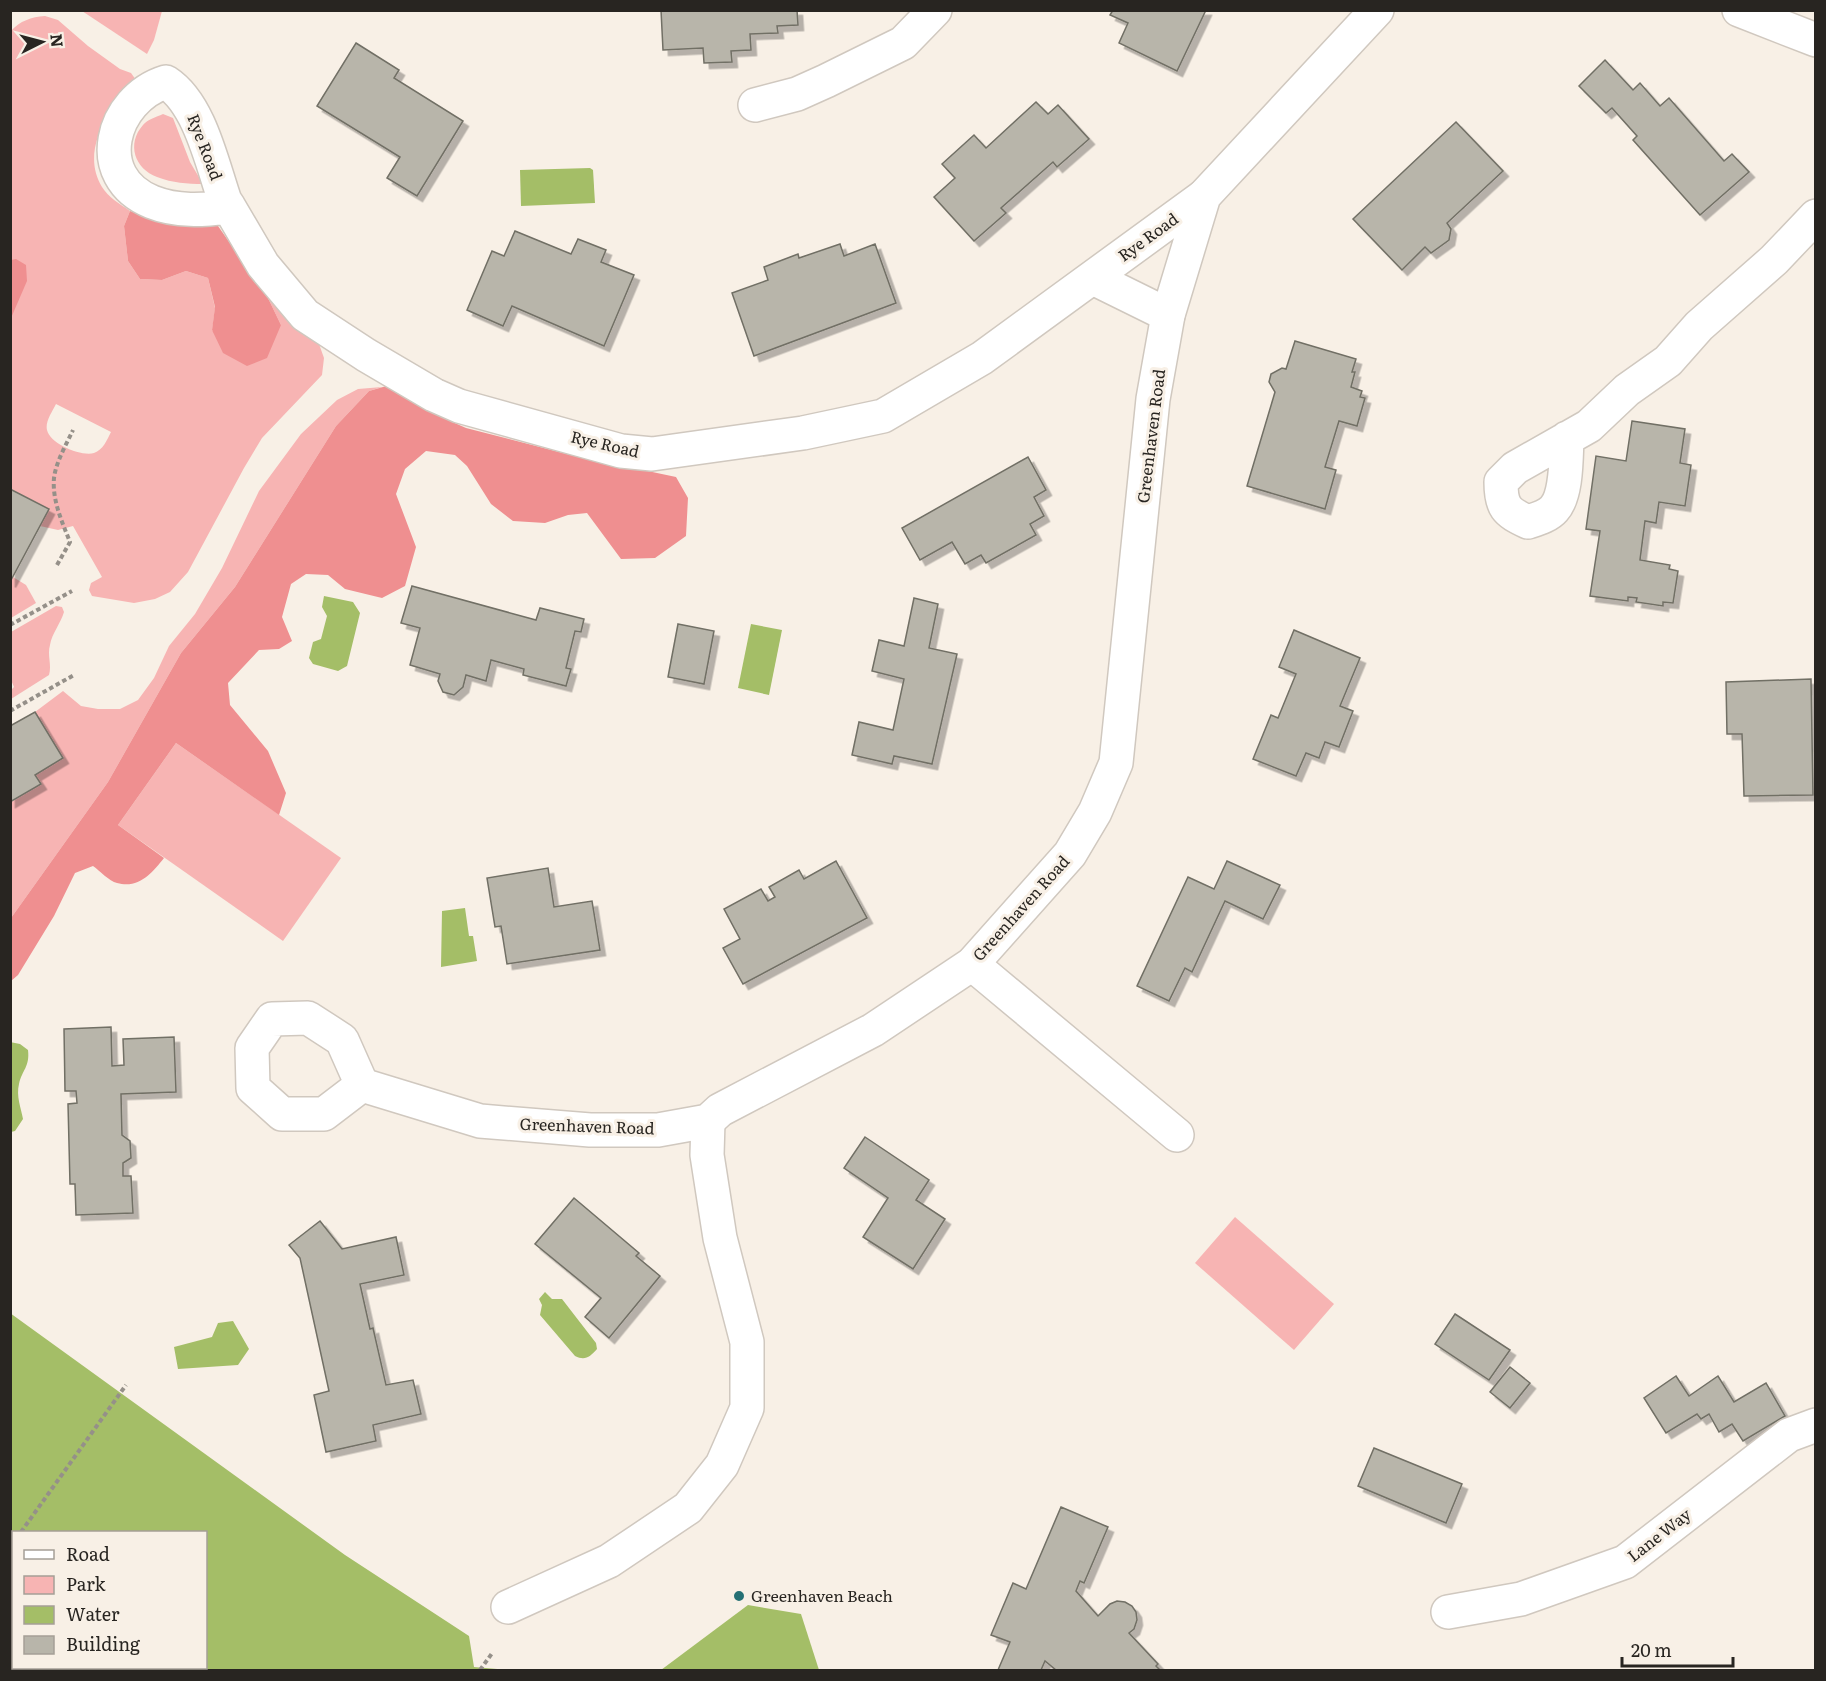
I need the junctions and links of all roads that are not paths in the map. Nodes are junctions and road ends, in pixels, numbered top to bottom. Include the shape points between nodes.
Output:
1 (935, 10) edge
2 (1377, 10) edge
3 (1739, 10) edge
4 (1815, 40) edge
5 (755, 105) dead end
6 (1204, 196) junction
7 (229, 207) dead end
8 (1815, 216) edge
9 (1093, 278) junction
10 (1168, 315) junction
11 (1568, 438) dead end
12 (972, 964) junction
13 (362, 1086) dead end
14 (708, 1121) junction
15 (1177, 1135) dead end
16 (1815, 1425) edge
17 (508, 1606) dead end
18 (1448, 1612) dead end

1 - 5 street via 903,43 796,94
2 - 6 street, Greenhaven Road
3 - 4 street
6 - 9 street, Rye Road
6 - 10 street, Greenhaven Road
7 - 9 street, Rye Road via 263,265 305,315 434,395 459,406 610,448 652,454 803,434 883,416 982,358
8 - 11 street via 1668,360 1627,390 1589,426
9 - 10 street
10 - 12 street, Greenhaven Road via 1153,399 1116,763 1095,812 1070,854
12 - 14 street, Greenhaven Road via 873,1030 720,1110
12 - 15 street
13 - 14 street, Greenhaven Road via 480,1121 590,1130 658,1130
14 - 17 street via 707,1155 720,1238 747,1342 747,1408 722,1465 688,1508 609,1561
16 - 18 street, Lane Way via 1789,1435 1625,1562 1521,1599

